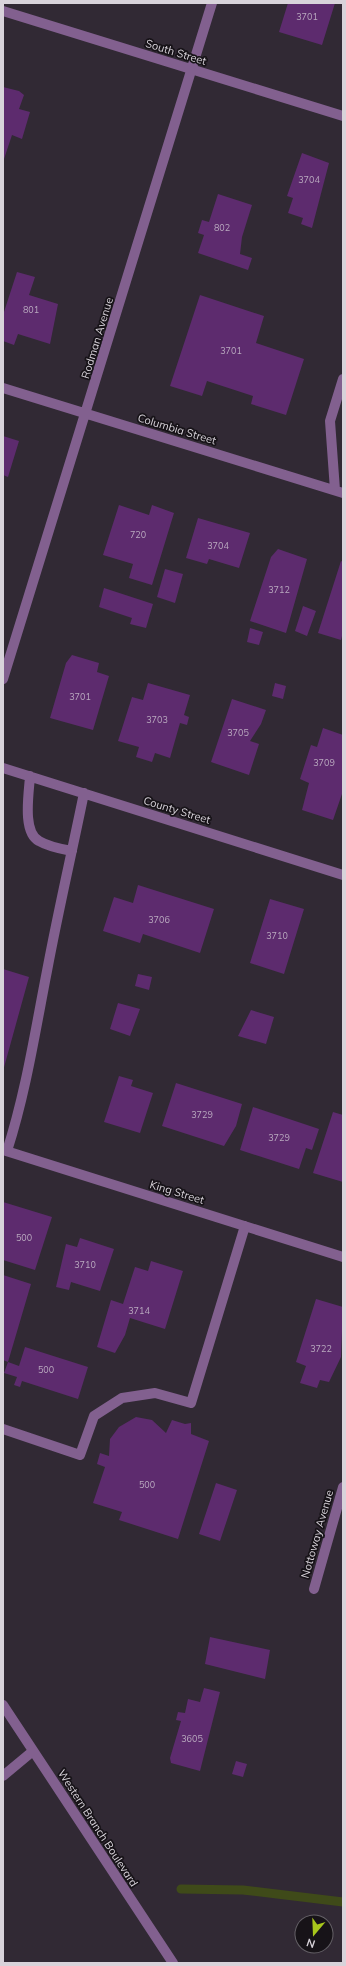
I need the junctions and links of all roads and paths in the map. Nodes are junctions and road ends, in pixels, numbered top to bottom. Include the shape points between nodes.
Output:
1 (212, 3) edge
2 (3, 11) edge
3 (192, 69) junction
4 (343, 116) edge
5 (343, 379) edge
6 (3, 388) edge
7 (86, 413) junction
8 (339, 491) edge
9 (3, 679) edge
10 (3, 768) edge
11 (30, 776) junction
12 (84, 793) junction
13 (72, 851) junction
14 (343, 874) edge
15 (5, 1151) edge
16 (245, 1226) junction
17 (343, 1257) edge
18 (3, 1429) edge
19 (343, 1487) edge
20 (314, 1589) dead end
21 (3, 1705) edge
22 (33, 1751) junction
23 (3, 1776) edge
24 (173, 1963) edge

1 - 3 street, Rodman Avenue
2 - 3 street, South Street
3 - 4 street, South Street
3 - 7 street, Rodman Avenue
5 - 8 street via 330,421
6 - 7 street, Columbia Street
7 - 8 street, Columbia Street
7 - 9 street, Rodman Avenue
10 - 11 street, County Street
11 - 12 street, County Street
11 - 13 street via 28,810 32,835 38,841 55,848
12 - 13 street
12 - 14 street, County Street
13 - 15 street via 18,1118
15 - 16 street, King Street
16 - 17 street, King Street
16 - 18 street via 191,1403 155,1393 122,1398 94,1416 80,1455
19 - 20 street, Nottoway Avenue
21 - 22 street, Western Branch Boulevard
22 - 23 street
22 - 24 street, Western Branch Boulevard

